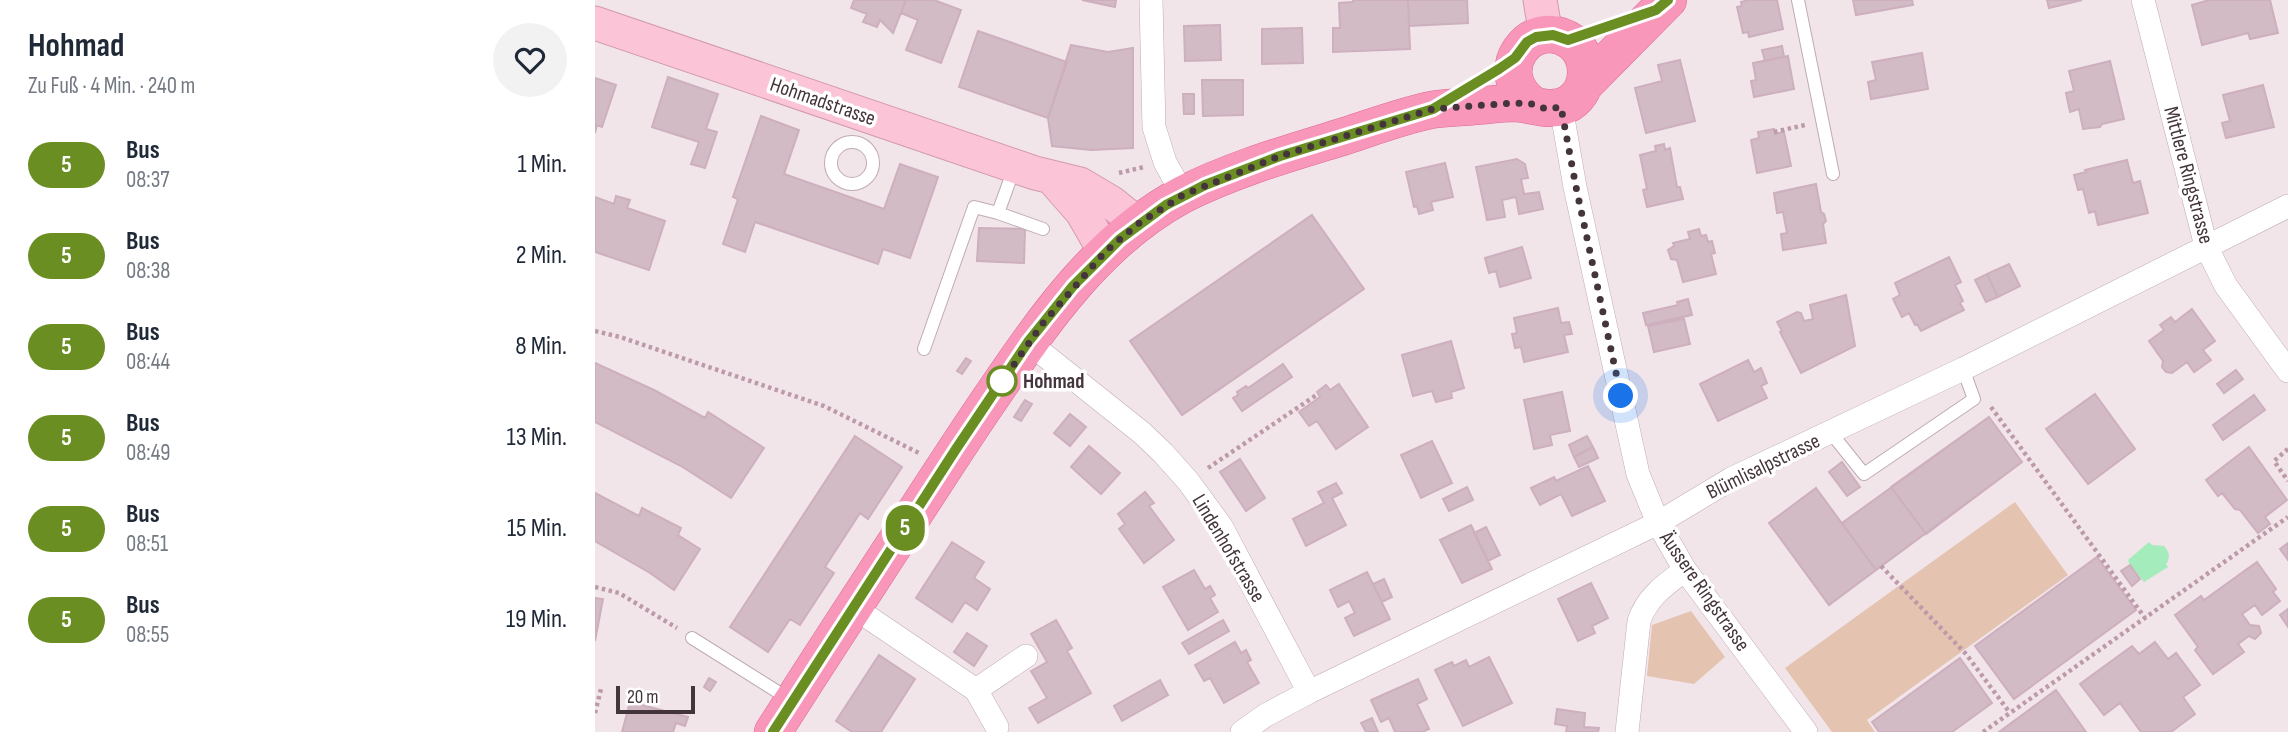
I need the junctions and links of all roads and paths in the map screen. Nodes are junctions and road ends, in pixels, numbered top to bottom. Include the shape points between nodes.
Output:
1 (1151, 0) edge
2 (1798, 0) edge
3 (2143, 0) edge
4 (1662, 5) edge
5 (595, 23) edge
6 (1551, 25) edge
7 (1515, 58) junction
8 (1559, 98) junction
9 (1433, 109) junction
10 (1823, 122) junction
11 (1774, 131) dead end
12 (1015, 166) junction
13 (1833, 174) dead end
14 (1051, 177) junction
15 (1183, 195) junction
16 (2288, 206) edge
17 (998, 213) junction
18 (1138, 224) junction
19 (1042, 229) dead end
20 (2206, 246) junction
21 (1105, 252) junction
22 (595, 331) edge
23 (1028, 342) junction
24 (924, 349) dead end
25 (1963, 369) junction
26 (2288, 371) edge
27 (1318, 394) dead end
28 (1831, 433) junction
29 (2288, 449) edge
30 (944, 467) junction
31 (1188, 481) junction
32 (2288, 481) edge
33 (2288, 517) edge
34 (1658, 523) junction
35 (1881, 566) dead end
36 (1685, 570) junction
37 (595, 587) edge
38 (853, 607) junction
39 (2145, 618) junction
40 (692, 638) joint
41 (1026, 656) dead end
42 (601, 689) dead end
43 (976, 690) junction
44 (1309, 692) junction
45 (792, 701) junction
46 (595, 713) edge
47 (2010, 713) junction
48 (997, 727) dead end
49 (773, 732) edge
50 (1242, 732) edge
51 (1627, 732) edge
52 (1807, 732) edge
53 (1983, 732) edge

1 - 15 street via 1154,127 1164,162
2 - 10 lane
3 - 20 street, Mittlere Ringstrasse
4 - 6 main road
4 - 8 main road
5 - 12 main road, Hohmadstrasse via 867,131
6 - 7 main road via 1527,42
6 - 8 main road via 1576,46 1586,64
7 - 8 main road via 1518,92
7 - 9 main road
8 - 9 main road
8 - 34 street, Äussere Ringstrasse via 1638,474
9 - 15 main road via 1280,156
10 - 11 path
10 - 13 lane
12 - 14 main road, Hohmadstrasse
12 - 17 lane
14 - 18 main road, Hohmadstrasse via 1080,184
14 - 21 main road via 1082,212
15 - 18 main road
16 - 20 street, Blümlisalpstrasse
17 - 19 lane
17 - 24 lane via 974,207
18 - 21 main road
20 - 25 street, Blümlisalpstrasse
20 - 26 street, Mittlere Ringstrasse via 2226,286
21 - 23 main road
22 - 30 path via 824,406
23 - 30 main road
23 - 31 street, Lindenhofstrasse via 1142,433
25 - 28 street, Blümlisalpstrasse
25 - 28 lane via 1974,399 1864,474
25 - 39 path
27 - 31 path
28 - 34 street, Blümlisalpstrasse via 1731,479
29 - 32 path via 2274,461
30 - 38 main road
31 - 44 street, Lindenhofstrasse via 1221,526
33 - 39 path
34 - 36 street, Äussere Ringstrasse
34 - 44 street, Blümlisalpstrasse
35 - 47 path via 1966,654
36 - 51 street via 1642,611
36 - 52 street, Äussere Ringstrasse
37 - 40 path via 619,593
38 - 43 street
38 - 45 main road
39 - 47 path
40 - 45 lane
41 - 43 street
42 - 46 path
43 - 48 street
44 - 50 street, Blümlisalpstrasse
45 - 49 main road
47 - 53 path

